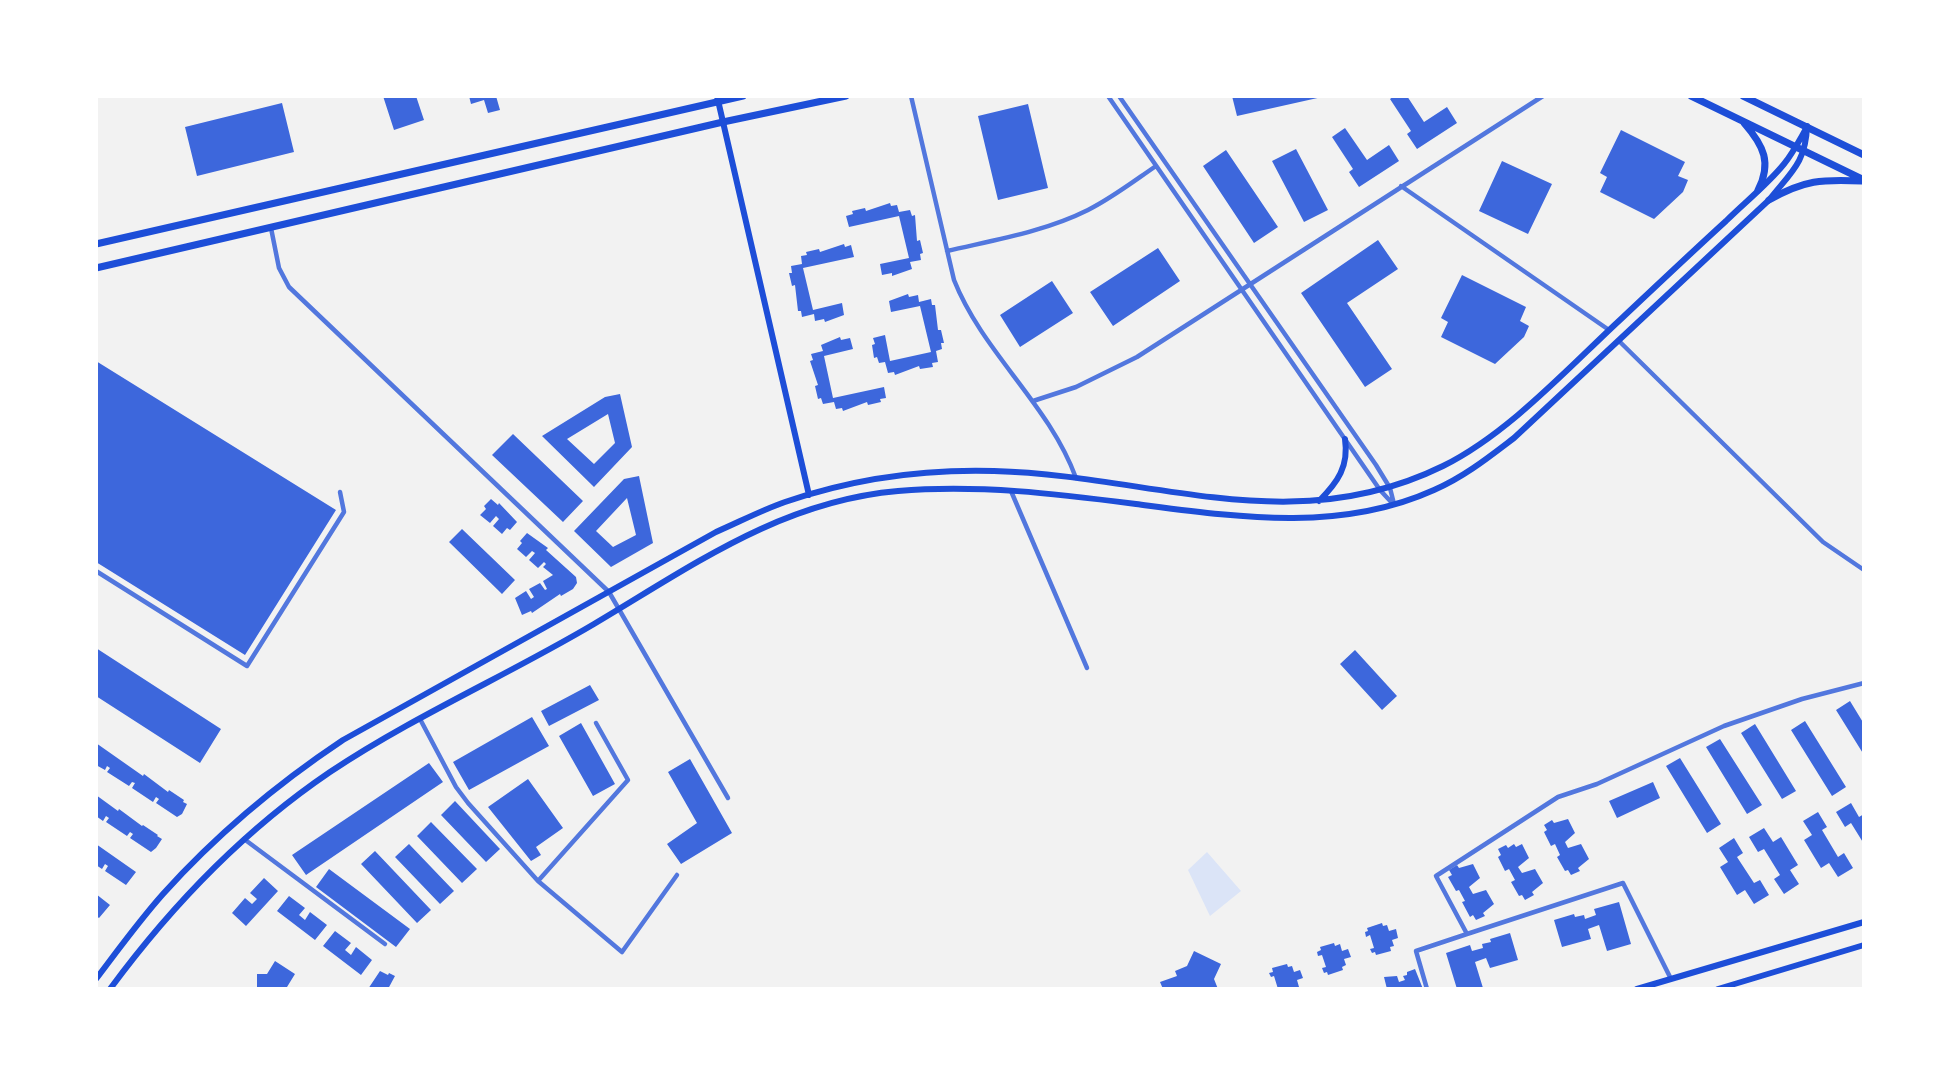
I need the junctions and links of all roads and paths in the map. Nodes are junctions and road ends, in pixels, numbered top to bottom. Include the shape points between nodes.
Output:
1 (743, 96) edge
2 (846, 96) edge
3 (911, 96) edge
4 (1108, 96) edge
5 (1119, 96) edge
6 (1543, 96) edge
7 (1691, 96) edge
8 (1743, 96) edge
9 (717, 99) edge
10 (1742, 120) junction
11 (723, 122) junction
12 (1807, 127) junction
13 (1795, 147) junction
14 (1805, 151) junction
15 (1864, 155) edge
16 (1156, 166) junction
17 (1864, 181) edge
18 (1401, 186) junction
19 (1758, 190) junction
20 (1769, 200) junction
21 (271, 228) junction
22 (96, 244) edge
23 (947, 251) junction
24 (96, 268) edge
25 (1249, 284) junction
26 (1241, 289) junction
27 (1609, 330) junction
28 (1619, 341) junction
29 (1033, 401) junction
30 (1345, 439) junction
31 (1077, 479) junction
32 (1390, 488) junction
33 (1380, 490) junction
34 (1011, 491) junction
35 (340, 492) dead end
36 (809, 495) junction
37 (1319, 500) junction
38 (1238, 501) junction
39 (1394, 505) junction
40 (1237, 517) junction
41 (1864, 570) edge
42 (96, 571) edge
43 (609, 592) junction
44 (619, 608) junction
45 (1087, 668) dead end
46 (1864, 683) edge
47 (420, 719) junction
48 (596, 723) dead end
49 (728, 797) dead end
50 (244, 839) junction
51 (677, 875) dead end
52 (538, 881) junction
53 (1864, 922) edge
54 (1467, 934) junction
55 (385, 944) dead end
56 (1864, 945) edge
57 (96, 979) edge
58 (1671, 979) junction
59 (110, 989) edge
60 (1427, 989) edge
61 (1637, 989) edge
62 (1718, 989) edge

1 - 9 main road
2 - 11 main road
3 - 23 street
4 - 16 street
5 - 25 street
6 - 18 street
7 - 10 main road
8 - 12 main road
9 - 11 main road
9 - 22 main road
10 - 13 main road
10 - 19 main road via 1764,154 1766,173
11 - 21 main road
11 - 36 main road
12 - 13 main road
12 - 14 main road
12 - 15 main road
13 - 14 main road
13 - 19 main road
14 - 17 main road
14 - 20 main road
16 - 23 street via 1070,219
16 - 26 street
17 - 20 main road via 1813,181
18 - 25 street
18 - 27 street
19 - 27 main road
20 - 28 main road
21 - 24 main road
21 - 43 street via 279,268 289,287
23 - 29 street via 954,280 974,323
25 - 26 street
25 - 32 street
26 - 29 street via 1125,364
26 - 30 street
27 - 32 main road via 1481,443 1444,466
28 - 39 main road via 1494,454 1434,490
28 - 41 street via 1823,542
29 - 31 street via 1065,450
30 - 33 street
30 - 37 main road via 1343,471
31 - 36 main road via 996,471 942,472 861,482
31 - 38 main road
32 - 33 main road
32 - 39 street
33 - 37 main road
33 - 39 street
34 - 40 main road
34 - 44 main road via 897,491 829,503 721,548
34 - 45 street
35 - 42 street via 344,512 247,666
36 - 43 main road via 716,532
37 - 38 main road
38 - 40 main road
39 - 40 main road via 1322,517
43 - 44 street
43 - 57 main road via 342,740 295,772 179,876
44 - 47 main road
44 - 49 street
46 - 54 street via 1724,726 1558,797 1436,876
47 - 50 main road via 330,772
47 - 52 street via 456,787
48 - 52 street via 628,780
50 - 55 street
50 - 59 main road via 169,914
51 - 52 street via 622,952
53 - 58 main road
54 - 58 street via 1623,883
54 - 60 street via 1416,951
56 - 62 main road
58 - 61 main road

